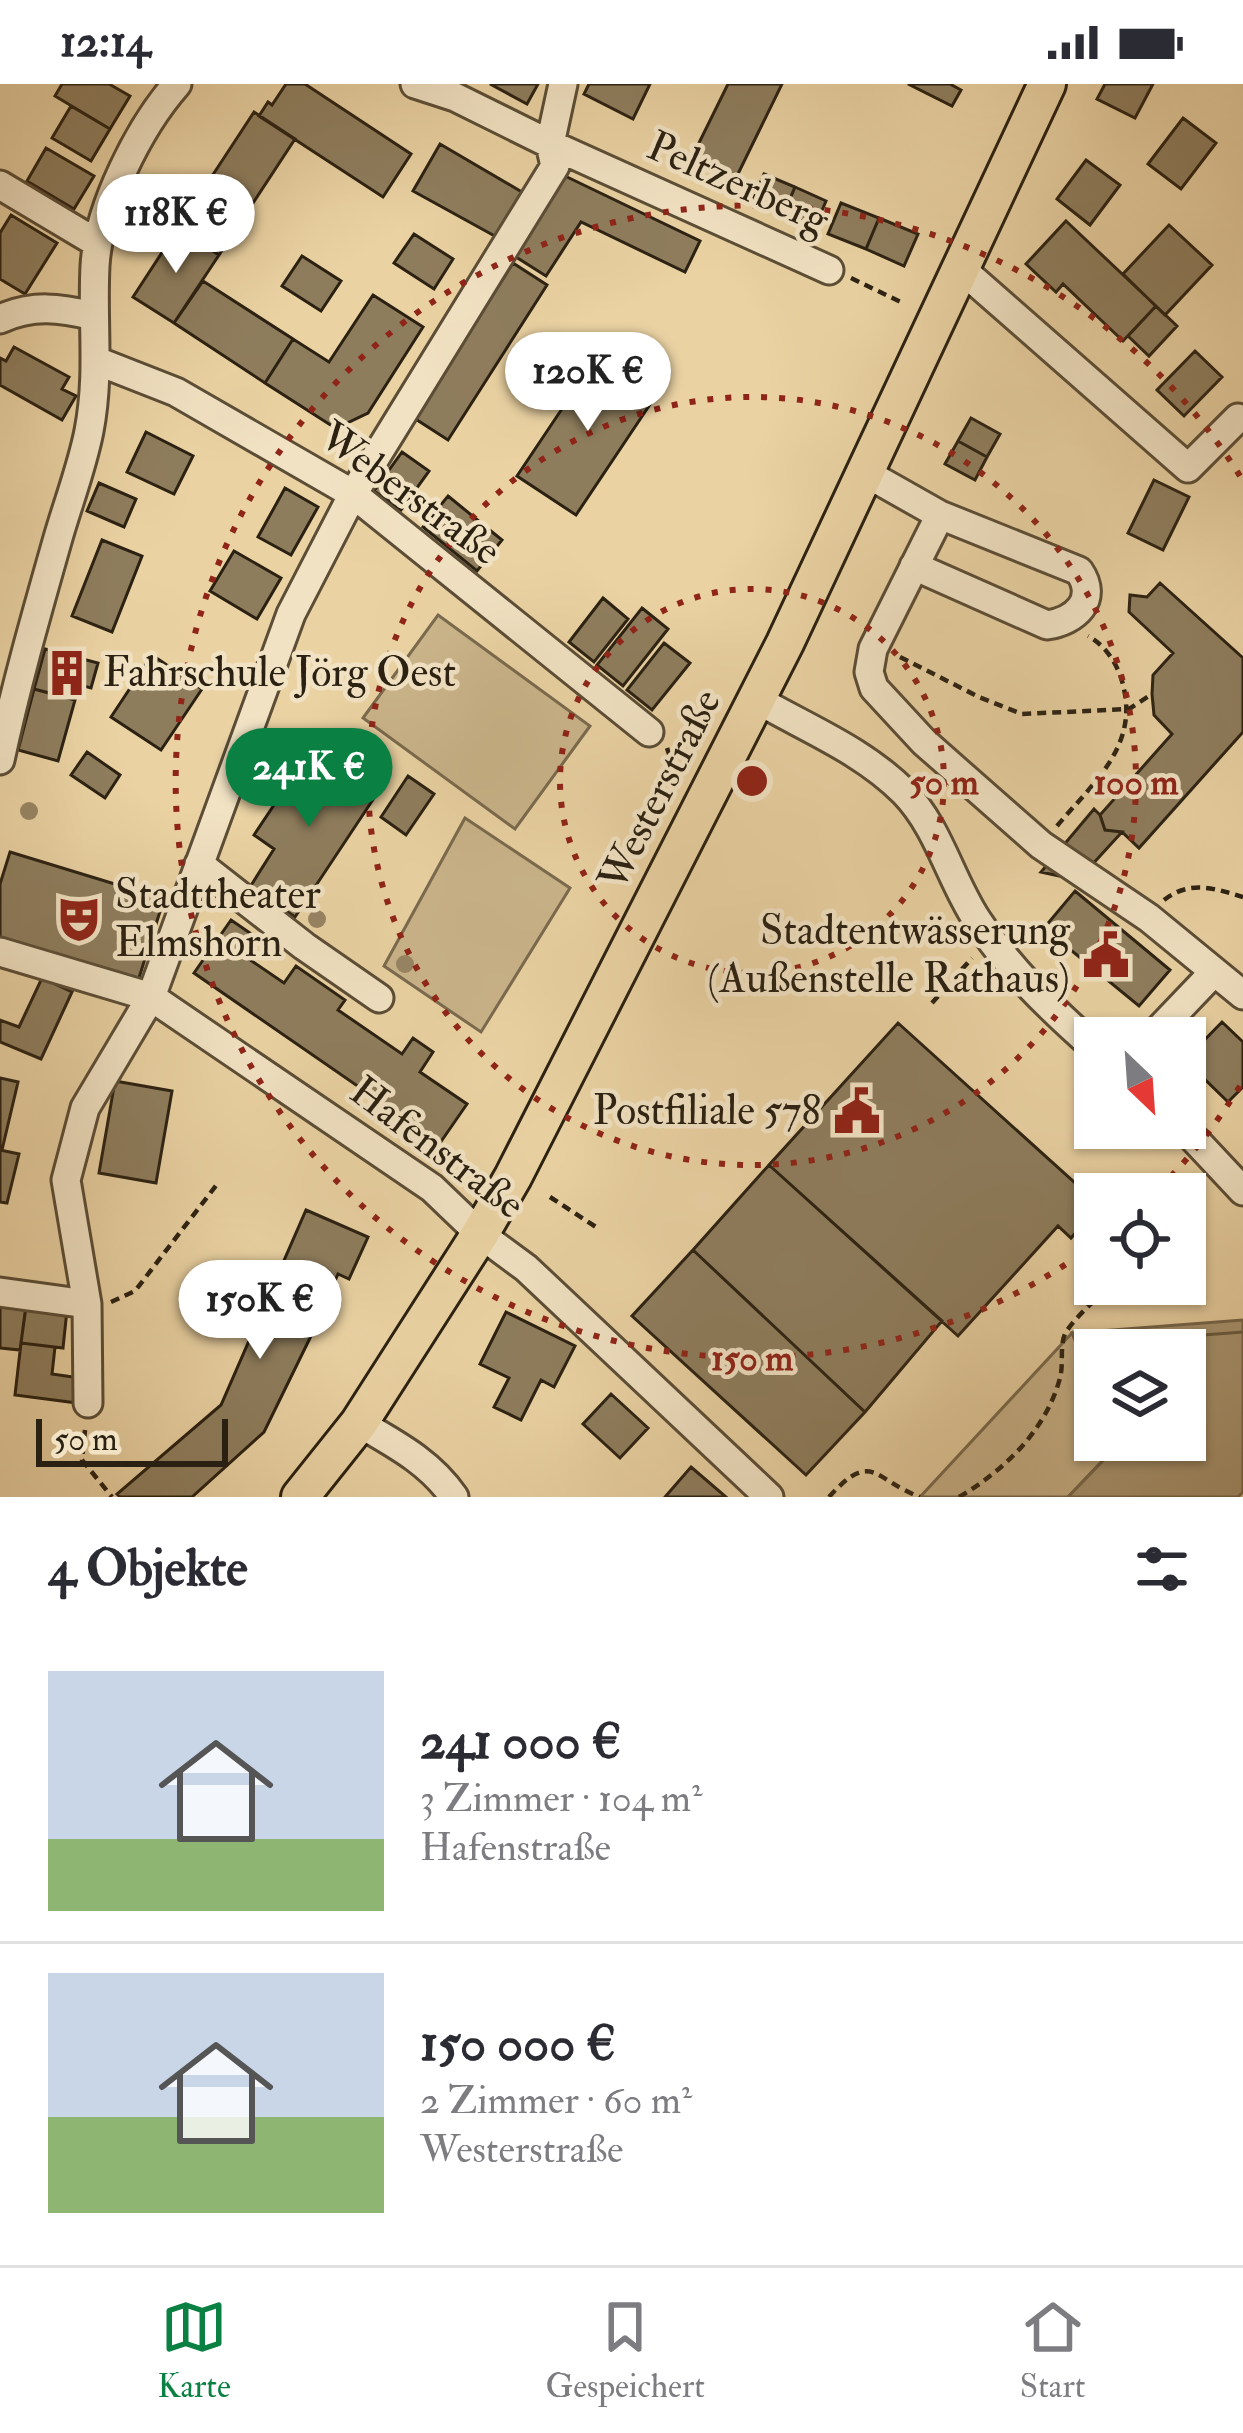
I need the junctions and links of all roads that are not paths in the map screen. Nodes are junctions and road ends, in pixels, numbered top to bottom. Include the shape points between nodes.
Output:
1 (177, 84) edge
2 (415, 84) edge
3 (563, 84) edge
4 (1047, 87) edge
5 (550, 144) junction
6 (0, 184) edge
7 (97, 243) junction
8 (959, 267) junction
9 (829, 270) road end
10 (94, 316) junction
11 (0, 320) edge
12 (98, 361) junction
13 (1238, 418) dead end
14 (864, 472) junction
15 (353, 494) junction
16 (940, 515) junction
17 (914, 566) junction
18 (756, 699) junction
19 (650, 732) dead end
20 (0, 760) edge
21 (199, 864) junction
22 (0, 952) edge
23 (1214, 972) junction
24 (1243, 995) edge
25 (151, 997) junction
26 (379, 998) dead end
27 (1171, 1017) edge
28 (1074, 1028) edge
29 (1204, 1149) edge
30 (1243, 1191) edge
31 (480, 1234) junction
32 (0, 1292) edge
33 (87, 1304) junction
34 (88, 1403) road end
35 (359, 1423) junction
36 (300, 1497) edge
37 (454, 1497) edge
38 (769, 1497) edge

1 - 7 street via 125,164
2 - 5 street, Peltzerberg
3 - 5 street
4 - 8 main road, Westerstraße
5 - 9 street, Peltzerberg
5 - 15 street via 555,166
6 - 7 street
7 - 10 street
8 - 13 street via 1188,468
8 - 14 main road, Westerstraße
10 - 11 street via 28,309
10 - 12 street
12 - 15 street, Weberstraße via 176,392
12 - 20 street via 89,432
14 - 16 street
14 - 18 main road, Westerstraße
15 - 19 street, Weberstraße
15 - 21 street via 291,614
16 - 17 street
16 - 17 street via 1078,572 1085,601 1047,625
17 - 23 street via 873,649 874,688 1041,844
18 - 28 street via 827,736 905,794 1006,962
18 - 31 main road, Westerstraße
21 - 25 street
21 - 26 street
22 - 25 street, Hafenstraße
23 - 24 street
23 - 27 street
25 - 31 street, Hafenstraße via 432,1188
25 - 33 street via 85,1108 66,1180
29 - 30 street
31 - 35 main road, Westerstraße
31 - 38 street, Hafenstraße
32 - 33 street
33 - 34 street
35 - 36 main road, Westerstraße
35 - 37 street via 439,1475

